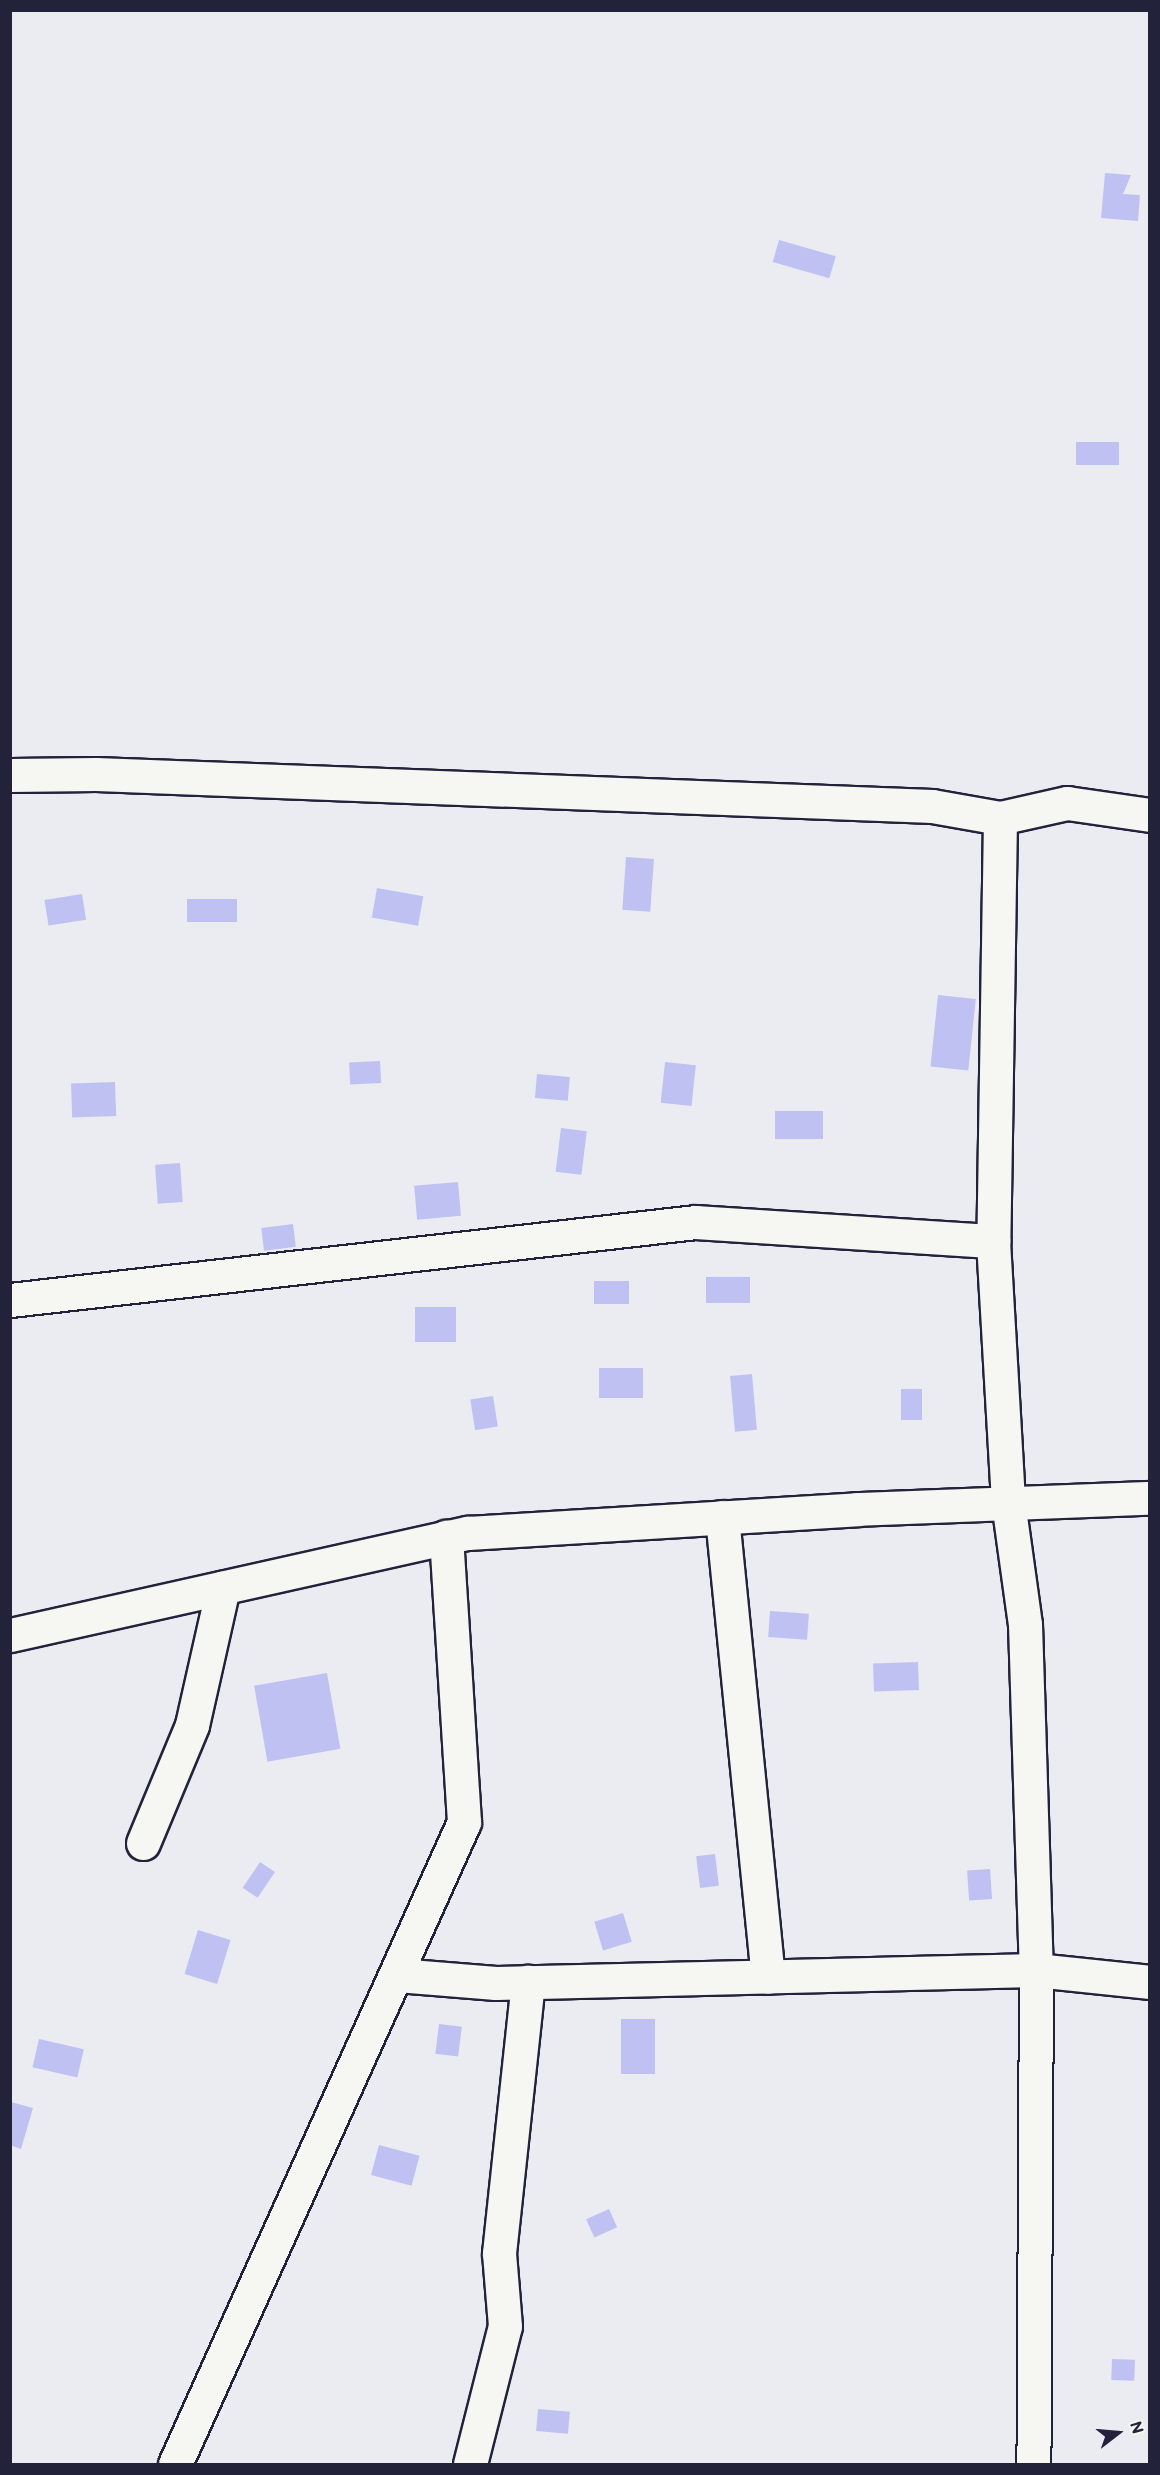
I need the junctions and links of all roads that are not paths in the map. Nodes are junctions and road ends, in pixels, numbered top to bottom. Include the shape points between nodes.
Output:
1 (10, 775) edge
2 (1149, 815) edge
3 (1000, 818) junction
4 (993, 1241) junction
5 (10, 1300) edge
6 (1149, 1498) edge
7 (1008, 1502) junction
8 (722, 1517) junction
9 (446, 1538) junction
10 (223, 1587) junction
11 (10, 1635) edge
12 (144, 1843) dead end
13 (1036, 1970) junction
14 (397, 1975) junction
15 (768, 1977) junction
16 (528, 1982) junction
17 (1149, 1982) edge
18 (175, 2464) edge
19 (470, 2464) edge
20 (1033, 2464) edge

1 - 3 street via 96,774 873,803 932,806
2 - 3 street via 1068,803
3 - 4 street
4 - 5 street via 696,1222
4 - 7 street
6 - 7 street
7 - 8 street
7 - 13 street via 1025,1624
8 - 9 street via 468,1533
8 - 15 street
9 - 10 street
9 - 14 street via 464,1822
10 - 11 street
10 - 12 street via 192,1725
13 - 15 street
13 - 17 street
13 - 20 street
14 - 16 street
14 - 18 street
15 - 16 street
16 - 19 street via 499,2253 505,2326

